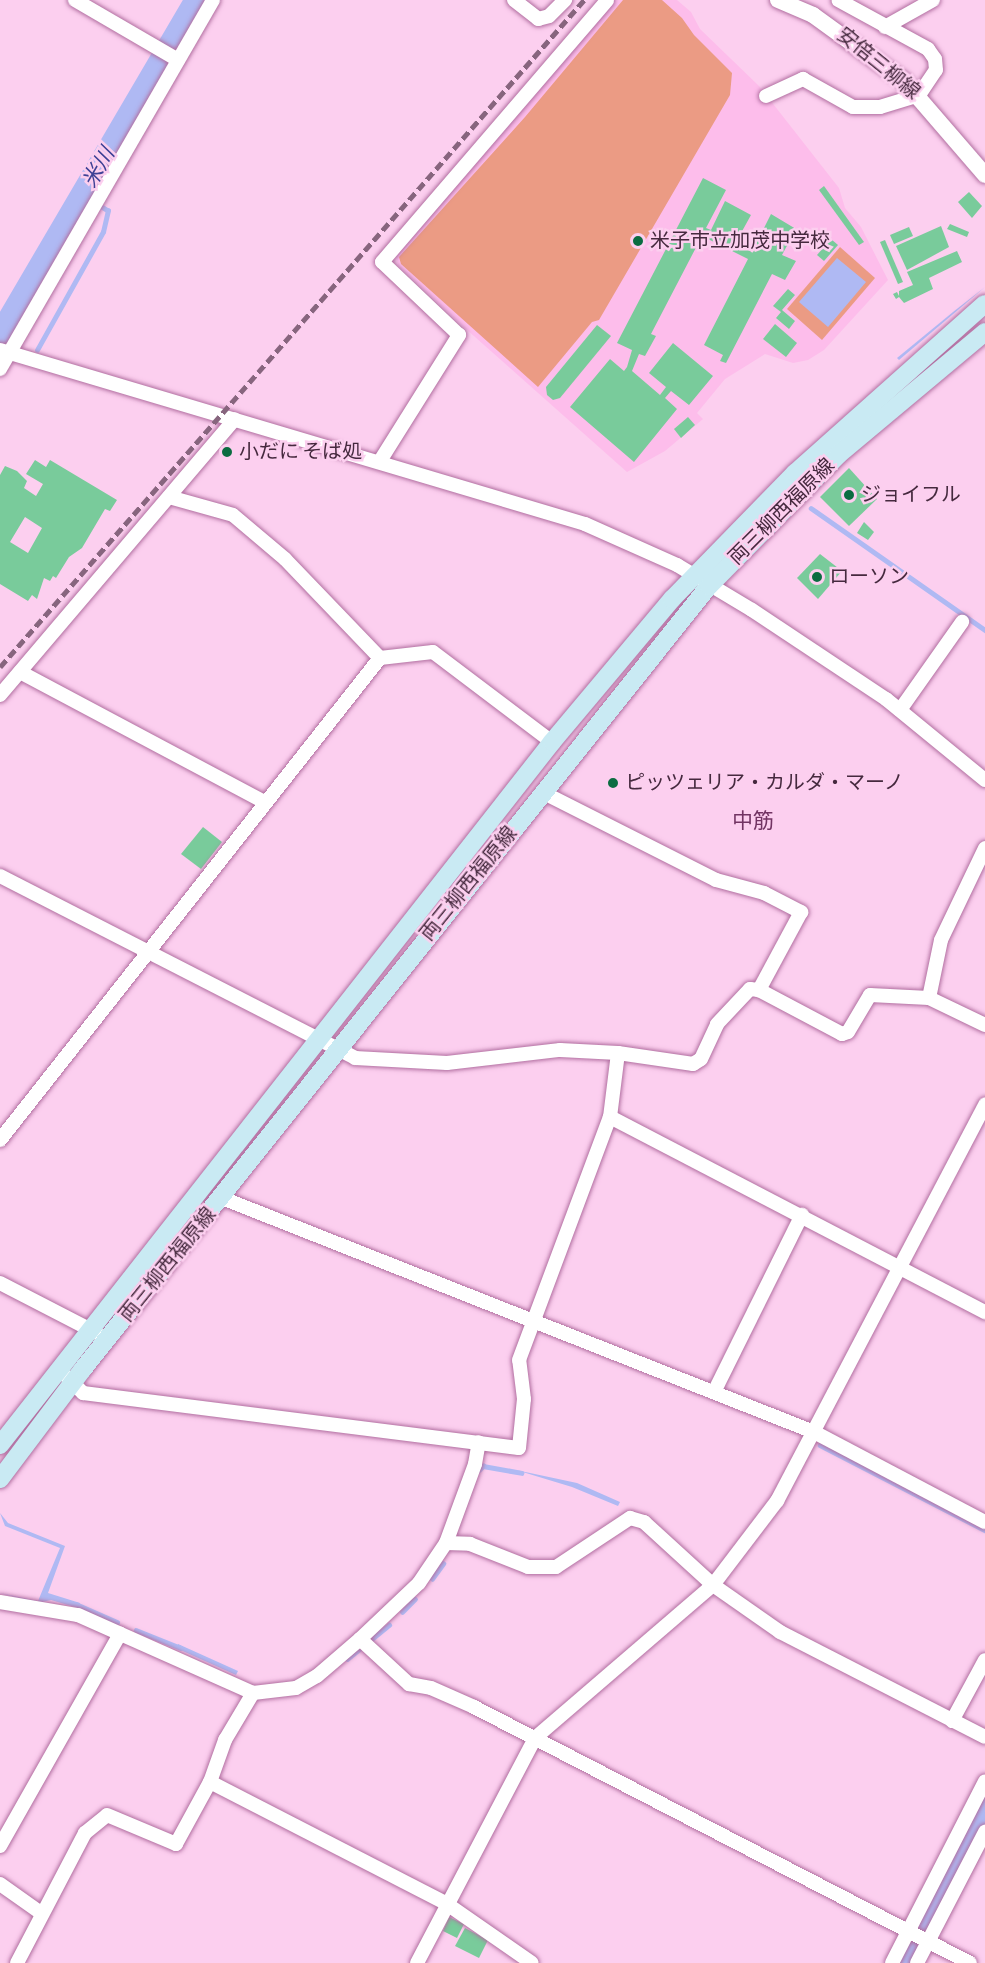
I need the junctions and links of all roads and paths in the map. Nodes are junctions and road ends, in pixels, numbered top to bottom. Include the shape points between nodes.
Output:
1 (75, 0) edge
2 (213, 0) edge
3 (514, 0) edge
4 (565, 0) edge
5 (607, 0) edge
6 (778, 0) edge
7 (838, 0) edge
8 (933, 0) edge
9 (885, 27) junction
10 (176, 58) junction
11 (920, 95) junction
12 (766, 96) dead end
13 (985, 176) edge
14 (985, 304) edge
15 (985, 332) edge
16 (5, 351) edge
17 (0, 369) edge
18 (235, 419) junction
19 (380, 460) junction
20 (169, 497) junction
21 (693, 576) junction
22 (709, 586) junction
23 (962, 622) dead end
24 (380, 658) junction
25 (20, 672) junction
26 (0, 695) edge
27 (900, 710) junction
28 (552, 742) junction
29 (985, 780) edge
30 (542, 792) junction
31 (264, 802) junction
32 (985, 848) edge
33 (0, 876) edge
34 (147, 952) junction
35 (759, 990) junction
36 (928, 998) junction
37 (985, 1025) edge
38 (318, 1042) junction
39 (337, 1050) junction
40 (618, 1053) junction
41 (985, 1104) edge
42 (610, 1117) junction
43 (0, 1140) edge
44 (222, 1198) junction
45 (802, 1215) junction
46 (898, 1268) junction
47 (0, 1283) edge
48 (985, 1312) edge
49 (535, 1324) junction
50 (90, 1328) junction
51 (106, 1340) junction
52 (60, 1368) junction
53 (72, 1384) junction
54 (714, 1392) junction
55 (814, 1432) junction
56 (479, 1442) junction
57 (0, 1445) edge
58 (0, 1479) edge
59 (985, 1522) edge
60 (452, 1543) junction
61 (713, 1585) junction
62 (0, 1602) edge
63 (120, 1634) junction
64 (360, 1639) junction
65 (985, 1660) edge
66 (253, 1693) junction
67 (952, 1721) junction
68 (985, 1737) edge
69 (536, 1738) junction
70 (985, 1781) edge
71 (210, 1782) junction
72 (985, 1832) edge
73 (0, 1846) edge
74 (0, 1884) edge
75 (447, 1904) junction
76 (41, 1913) junction
77 (908, 1931) junction
78 (928, 1941) junction
79 (17, 1963) edge
80 (417, 1963) edge
81 (532, 1963) edge
82 (892, 1963) edge
83 (917, 1963) edge
84 (970, 1963) edge

1 - 10 street
2 - 10 street
3 - 4 street via 538,19 549,16
5 - 19 street via 382,262 459,335
6 - 11 street, 安倍三柳線 via 813,15 846,36
7 - 9 street
8 - 9 street
9 - 11 street via 928,49 935,59 936,70
10 - 16 street
11 - 12 street via 880,107 854,107 803,79
11 - 13 street, 安倍三柳線
14 - 21 main road, 両三柳西福原線 via 795,473
15 - 22 main road, 両三柳西福原線 via 838,455
16 - 17 street
16 - 18 street
18 - 19 street
18 - 20 street
19 - 21 street via 585,524
20 - 24 street via 233,515 285,559
20 - 25 street
21 - 22 street
21 - 28 main road, 両三柳西福原線
22 - 27 street via 752,610
22 - 30 main road, 両三柳西福原線
23 - 27 street
24 - 28 street via 434,652
24 - 31 street
25 - 26 street
25 - 31 street
27 - 29 street
28 - 38 main road, 両三柳西福原線
30 - 35 street via 716,879 764,893 801,912
30 - 39 main road, 両三柳西福原線
31 - 34 street
32 - 36 street via 941,940
33 - 34 street
34 - 38 street
34 - 43 street
35 - 36 street via 842,1034 848,1032 870,995
35 - 40 street via 750,989 717,1024 701,1059 693,1064
36 - 37 street
38 - 39 street
38 - 50 main road, 両三柳西福原線
39 - 40 street via 355,1058 447,1063 560,1050
39 - 44 main road, 両三柳西福原線
40 - 42 street
41 - 46 street
42 - 45 street
42 - 49 street
44 - 49 street
44 - 51 main road, 両三柳西福原線
45 - 46 street
45 - 54 street
46 - 48 street
46 - 55 street
47 - 50 street
49 - 54 street
49 - 56 street via 519,1360 524,1399 519,1448
50 - 51 street
50 - 52 main road, 両三柳西福原線
51 - 53 main road, 両三柳西福原線
52 - 53 street
52 - 57 main road, 両三柳西福原線
53 - 56 street via 83,1392
53 - 58 main road, 両三柳西福原線
54 - 55 street
55 - 59 street
55 - 61 street via 777,1501
56 - 60 street
60 - 61 street via 470,1544 528,1567 556,1567 630,1518 644,1522
60 - 64 street via 419,1582
61 - 67 street via 780,1632
61 - 69 street
62 - 63 street via 78,1615
63 - 66 street
63 - 73 street
64 - 66 street via 317,1676 296,1688
64 - 69 street via 409,1684 431,1688
65 - 67 street
66 - 71 street via 225,1740
67 - 68 street
69 - 75 street
69 - 77 street
70 - 77 street
71 - 75 street
71 - 76 street via 176,1844 108,1815 85,1833
72 - 78 street
74 - 76 street
75 - 80 street
75 - 81 street
76 - 79 street
77 - 78 street
77 - 82 street
78 - 83 street
78 - 84 street

